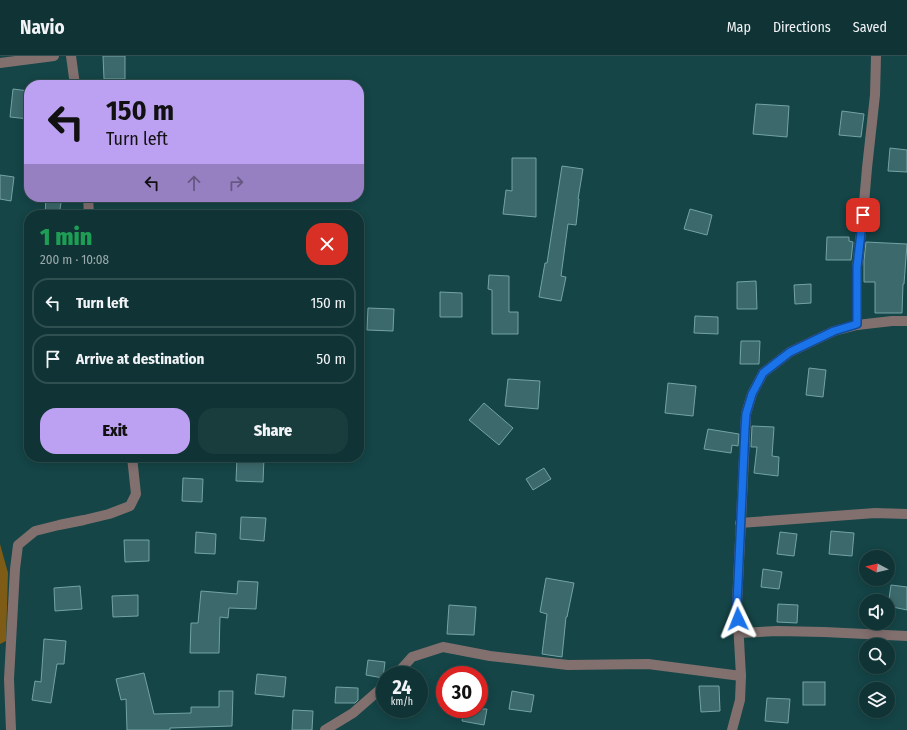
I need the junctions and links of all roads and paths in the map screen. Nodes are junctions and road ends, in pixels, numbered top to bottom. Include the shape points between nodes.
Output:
1 (54, 56) edge
2 (71, 56) edge
3 (876, 56) edge
4 (0, 63) edge
5 (74, 80) edge
6 (907, 322) edge
7 (857, 324) junction
8 (133, 462) edge
9 (907, 514) edge
10 (740, 523) junction
11 (738, 633) junction
12 (907, 636) edge
13 (404, 666) edge
14 (741, 676) junction
15 (376, 693) edge
16 (11, 730) edge
17 (326, 730) edge
18 (732, 730) edge

1 - 4 street
2 - 5 street
3 - 7 street via 875,95 857,267
6 - 7 street
7 - 10 street via 834,331 790,352 763,373 752,394 746,414
8 - 16 street via 136,494 130,506 35,531 18,545 9,679
9 - 10 street via 875,513
10 - 11 street
11 - 12 street via 785,631
11 - 14 street
13 - 14 street via 412,657 443,646 490,656 568,665 648,664
14 - 18 street via 740,700
15 - 17 street via 353,713

